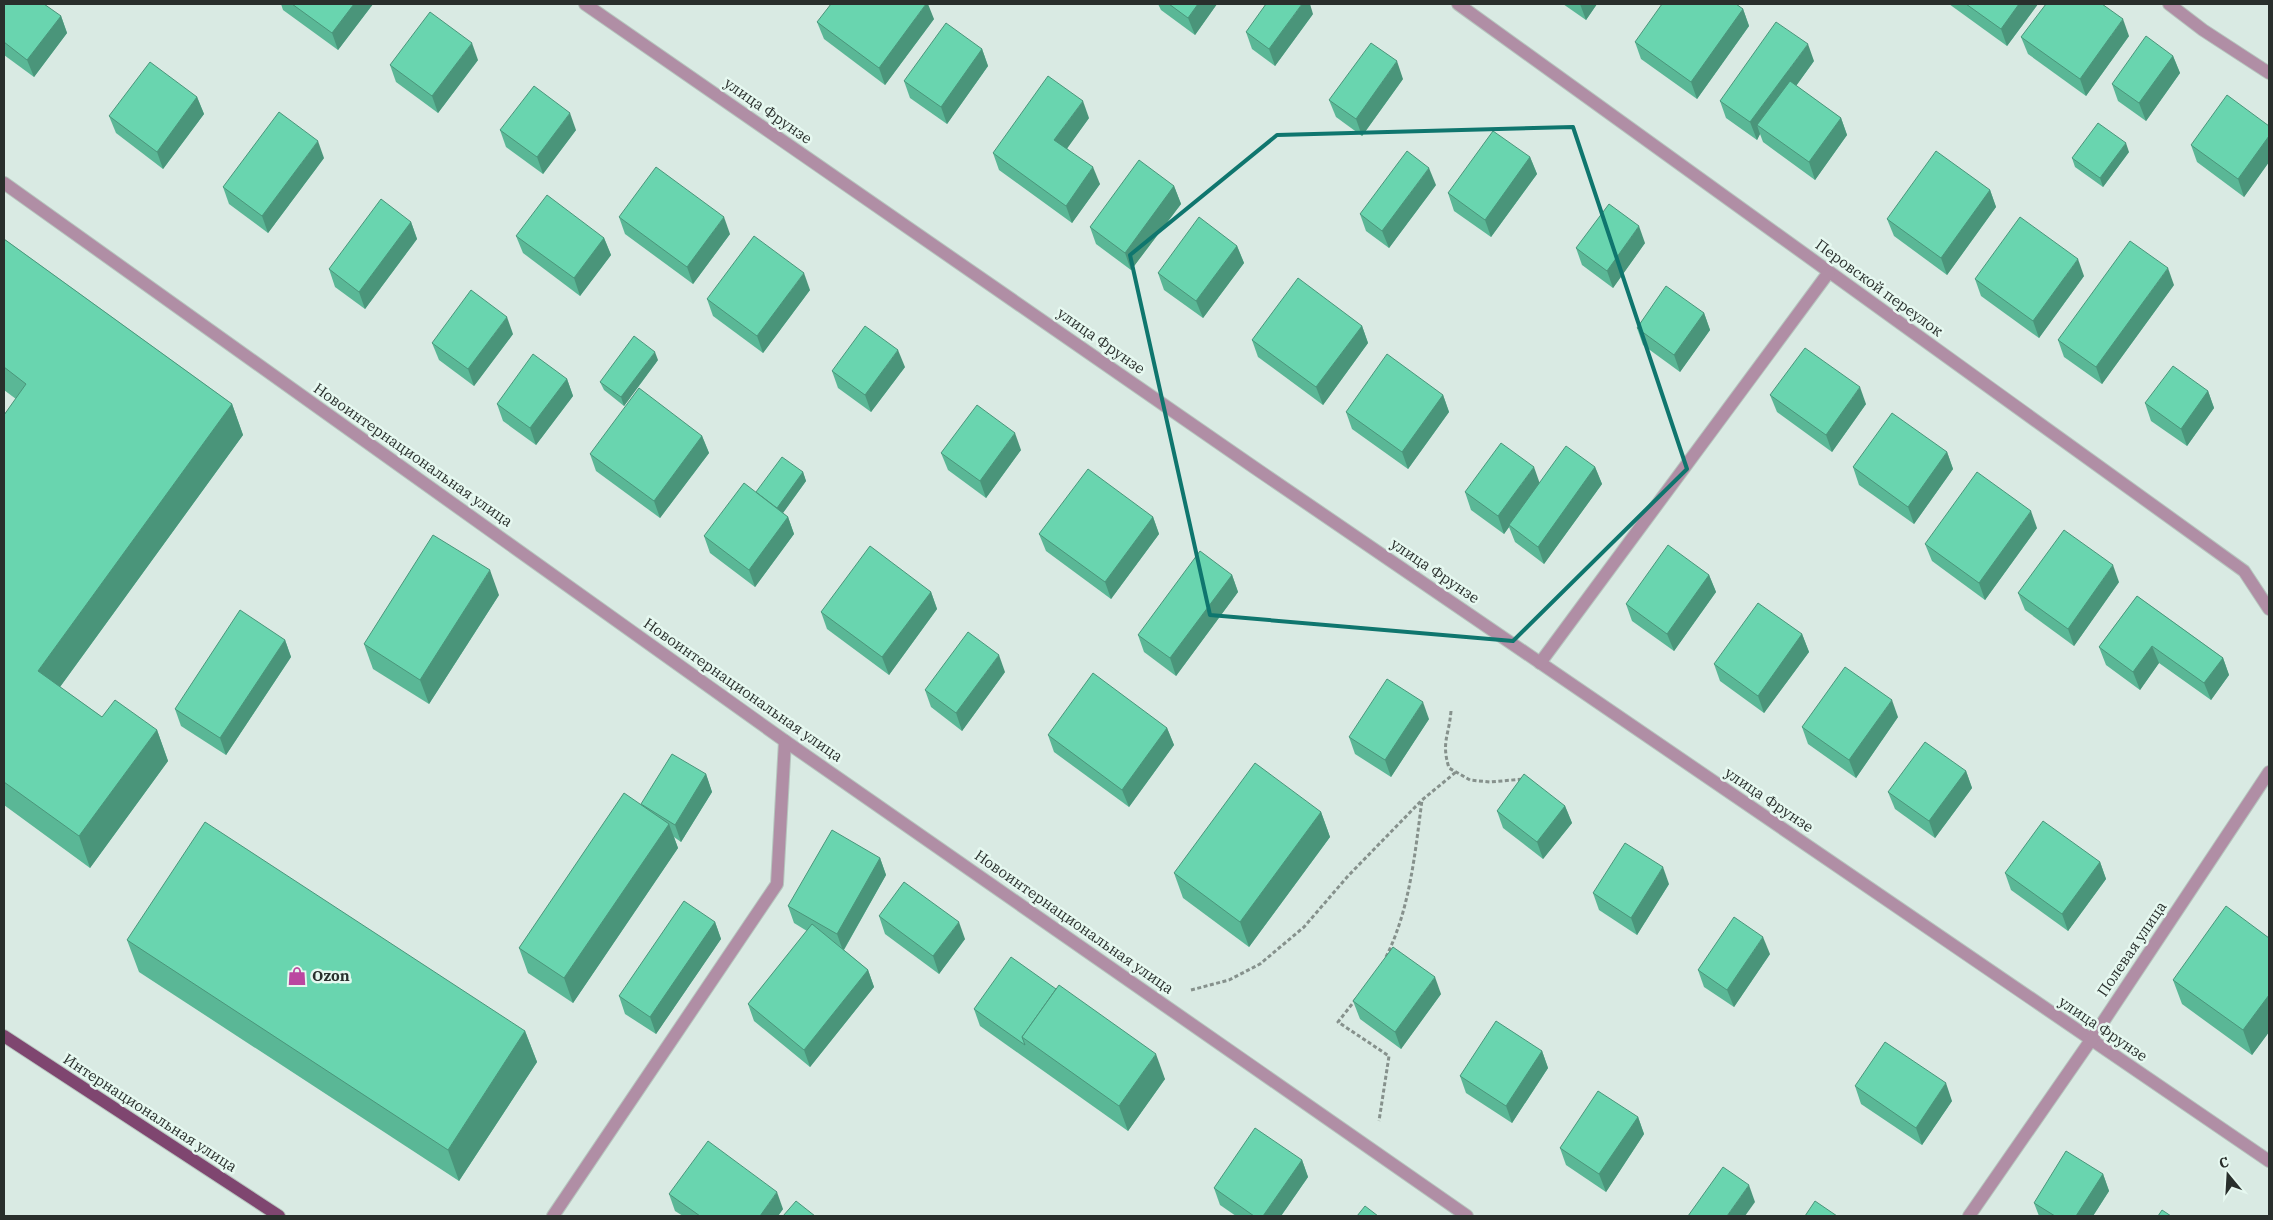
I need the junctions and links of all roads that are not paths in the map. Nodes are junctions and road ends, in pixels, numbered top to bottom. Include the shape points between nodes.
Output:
1 (585, 4) edge
2 (1458, 4) edge
3 (2169, 4) edge
4 (2269, 73) edge
5 (4, 184) edge
6 (1829, 272) junction
7 (2269, 609) edge
8 (1540, 663) junction
9 (785, 740) junction
10 (2269, 772) edge
11 (4, 1036) edge
12 (2091, 1040) junction
13 (2269, 1161) edge
14 (279, 1216) edge
15 (553, 1216) edge
16 (1467, 1216) edge
17 (1969, 1216) edge

1 - 8 street, улица Фрунзе
2 - 6 street, Перовской переулок
3 - 4 street
5 - 9 street, Новоинтернациональная улица
6 - 7 street, Перовской переулок via 2244,571
6 - 8 street
8 - 12 street, улица Фрунзе
9 - 15 street via 777,884
9 - 16 street, Новоинтернациональная улица
10 - 12 street, Полевая улица
11 - 14 main road, Интернациональная улица
12 - 13 street, улица Фрунзе
12 - 17 street, Полевая улица

